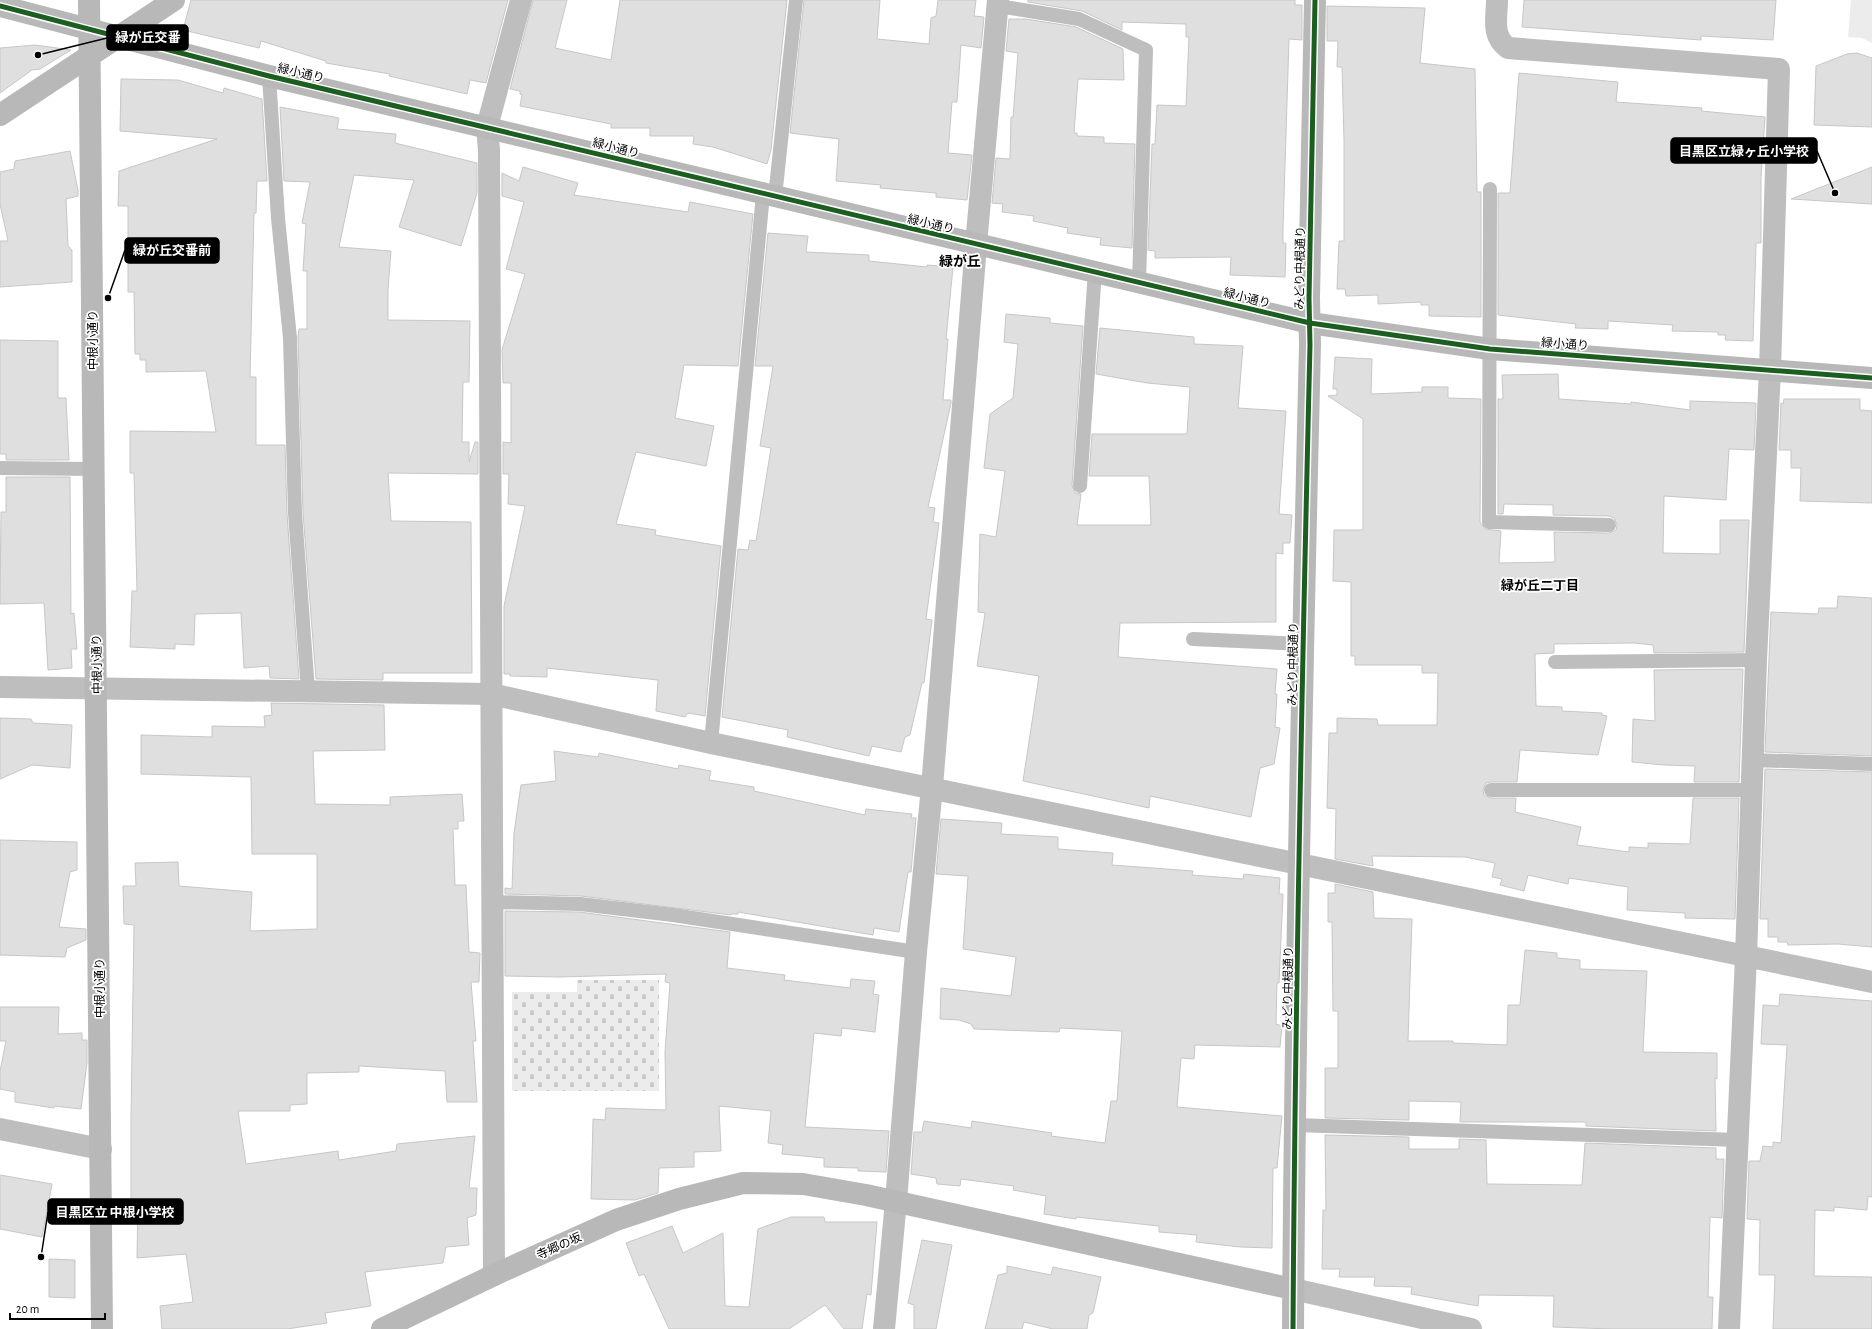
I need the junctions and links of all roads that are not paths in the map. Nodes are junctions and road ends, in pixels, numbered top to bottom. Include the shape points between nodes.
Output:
1 (89, 0) edge
2 (174, 0) edge
3 (520, 0) edge
4 (796, 0) edge
5 (1315, 0) edge
6 (1497, 0) edge
7 (998, 3) edge
8 (0, 6) edge
9 (90, 29) junction
10 (120, 37) junction
11 (91, 56) junction
12 (269, 76) junction
13 (0, 116) edge
14 (487, 127) junction
15 (1490, 189) dead end
16 (769, 196) junction
17 (976, 245) junction
18 (1095, 271) junction
19 (1139, 282) junction
20 (1310, 323) junction
21 (1490, 349) junction
22 (1770, 370) junction
23 (1872, 378) edge
24 (0, 468) edge
25 (94, 469) junction
26 (1080, 486) dead end
27 (1609, 525) dead end
28 (1193, 639) dead end
29 (1303, 644) junction
30 (1756, 660) junction
31 (1555, 662) dead end
32 (0, 687) edge
33 (97, 688) junction
34 (308, 690) junction
35 (491, 694) junction
36 (711, 743) junction
37 (1752, 760) junction
38 (1872, 764) edge
39 (932, 787) junction
40 (1491, 790) dead end
41 (1751, 790) junction
42 (1300, 864) junction
43 (492, 902) junction
44 (916, 952) junction
45 (1746, 957) junction
46 (1872, 982) edge
47 (1295, 1125) junction
48 (0, 1129) edge
49 (1738, 1140) junction
50 (101, 1148) junction
51 (896, 1201) junction
52 (494, 1275) junction
53 (1293, 1289) junction
54 (102, 1329) edge
55 (382, 1329) edge
56 (884, 1329) edge
57 (1293, 1329) edge
58 (1471, 1329) edge
59 (1729, 1329) edge

1 - 9 street, 中根小通り
2 - 10 street
3 - 14 street
4 - 16 lane
5 - 20 street, みどり中根通り
6 - 22 street via 1496,34 1500,43 1508,48 1779,69
7 - 17 street
7 - 19 lane via 1079,19 1146,50
8 - 9 street, 緑小通り
9 - 10 street, 緑小通り
9 - 11 street, 中根小通り
10 - 11 street
10 - 12 street, 緑小通り
11 - 13 street
11 - 25 street, 中根小通り
12 - 14 street, 緑小通り
12 - 34 lane via 278,218 290,338 295,513
14 - 16 street, 緑小通り
14 - 35 street
15 - 21 lane
16 - 17 street, 緑小通り
16 - 36 lane
17 - 18 street, 緑小通り
17 - 39 street
18 - 19 street, 緑小通り
18 - 26 lane
19 - 20 street, 緑小通り
20 - 21 street, 緑小通り
20 - 29 street, みどり中根通り
21 - 22 street, 緑小通り
21 - 27 lane via 1488,522
22 - 23 street, 緑小通り
22 - 30 street
24 - 25 lane
25 - 33 street, 中根小通り
28 - 29 lane
29 - 42 street, みどり中根通り
30 - 31 lane
30 - 37 street
32 - 33 street
33 - 34 street
33 - 50 street, 中根小通り
34 - 35 street
35 - 36 street
35 - 43 street
36 - 39 street
37 - 38 lane
37 - 41 street
39 - 42 street
39 - 44 street
40 - 41 lane
41 - 45 street
42 - 45 street
42 - 47 street, みどり中根通り
43 - 44 lane via 596,906 681,916
43 - 52 street
44 - 51 street
45 - 46 street
45 - 49 street
47 - 49 lane
47 - 53 street, みどり中根通り
48 - 50 street
49 - 59 street
50 - 54 street, 中根小通り
51 - 52 street, 寺郷の坂 via 803,1184 743,1183 679,1199 616,1220
51 - 53 street, 寺郷の坂
51 - 56 street
52 - 55 street, 寺郷の坂
53 - 57 street, みどり中根通り
53 - 58 street

